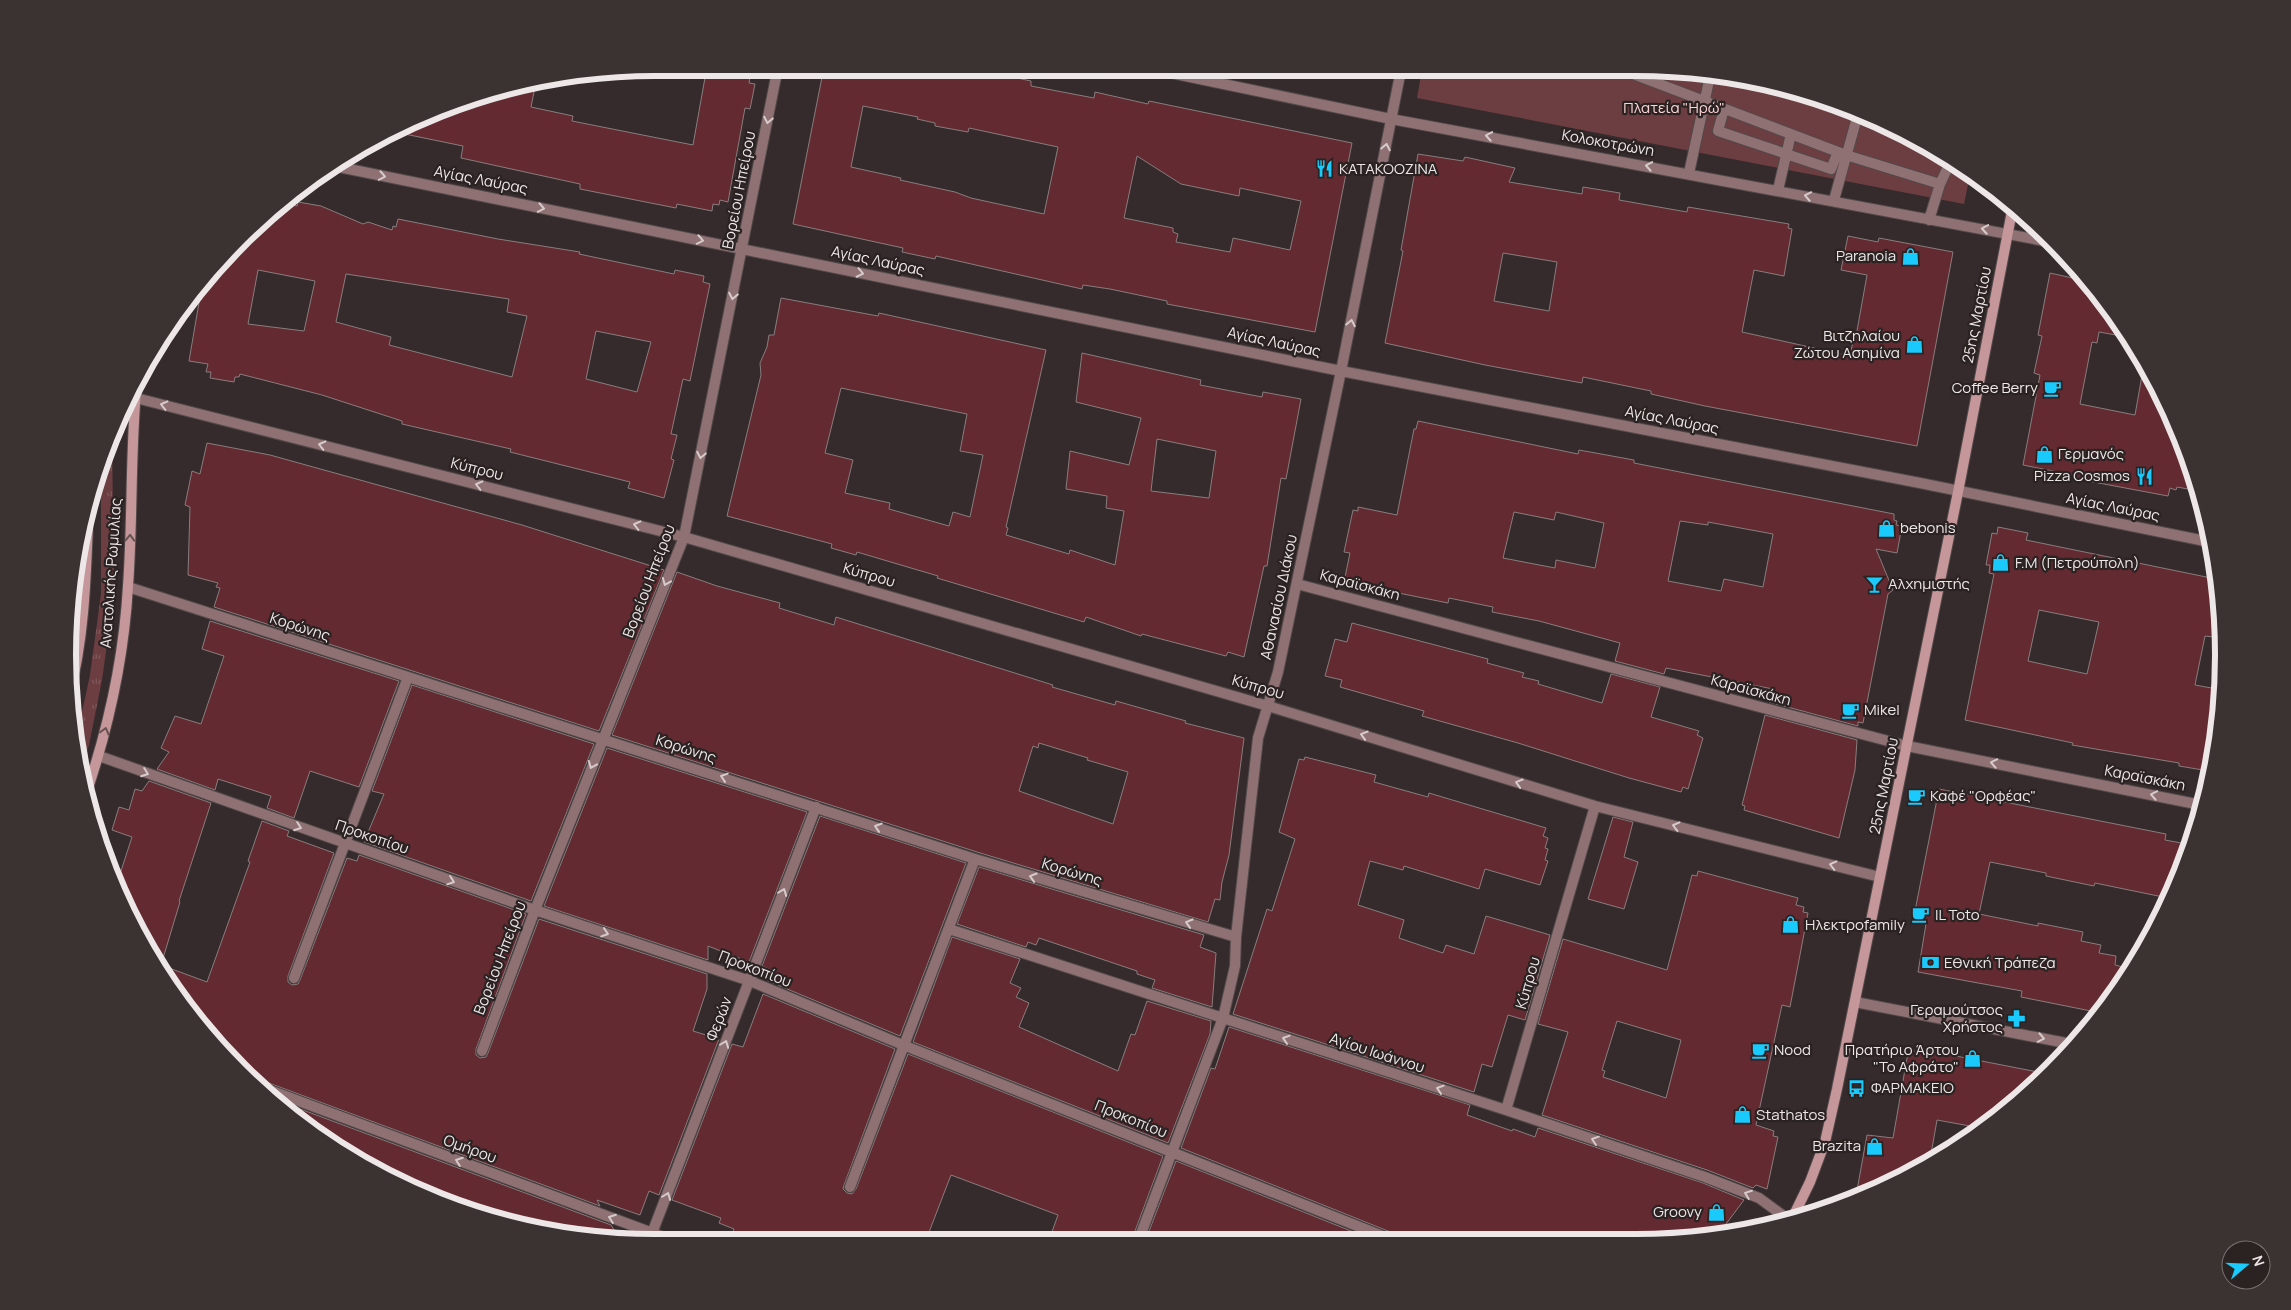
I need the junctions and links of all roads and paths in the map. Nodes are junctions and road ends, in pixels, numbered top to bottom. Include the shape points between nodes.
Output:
1 (777, 76) edge
2 (1189, 76) edge
3 (1400, 76) edge
4 (1638, 76) edge
5 (1709, 81) edge
6 (1705, 102) junction
7 (1724, 109) junction
8 (1391, 119) junction
9 (1856, 120) edge
10 (1791, 134) junction
11 (1842, 153) junction
12 (1787, 154) junction
13 (343, 168) edge
14 (1948, 168) edge
15 (1689, 173) junction
16 (1940, 184) junction
17 (1778, 190) junction
18 (1834, 200) junction
19 (2011, 215) edge
20 (1929, 220) junction
21 (2008, 234) junction
22 (2039, 240) edge
23 (742, 249) junction
24 (1342, 371) junction
25 (136, 398) edge
26 (131, 410) edge
27 (1958, 492) junction
28 (684, 537) junction
29 (88, 540) edge
30 (2204, 541) edge
31 (1297, 584) junction
32 (128, 586) junction
33 (76, 647) edge
34 (408, 677) junction
35 (1268, 706) junction
36 (603, 738) junction
37 (1907, 746) junction
38 (99, 756) junction
39 (90, 781) edge
40 (2195, 804) edge
41 (1595, 806) junction
42 (816, 807) junction
43 (346, 844) junction
44 (975, 859) junction
45 (1880, 877) junction
46 (535, 910) junction
47 (949, 929) junction
48 (1236, 937) junction
49 (294, 978) dead end
50 (750, 981) junction
51 (1855, 1002) junction
52 (1223, 1018) junction
53 (2065, 1043) edge
54 (903, 1045) junction
55 (482, 1051) dead end
56 (277, 1093) edge
57 (1506, 1110) junction
58 (1172, 1152) junction
59 (850, 1187) dead end
60 (1794, 1212) edge
61 (1784, 1215) edge
62 (642, 1234) edge
63 (652, 1234) edge
64 (1141, 1234) edge
65 (1377, 1234) edge

1 -> 23 street, Βορείου Ηπείρου
2 - 8 street, Κολοκοτρώνη
3 - 8 street, Αθανασίου Διάκου
4 - 6 street
5 - 6 street
6 - 7 street
6 - 15 street
7 - 10 street
7 - 12 street via 1718,131
15 -> 8 street, Κολοκοτρώνη
24 -> 8 street, Αθανασίου Διάκου
9 - 11 street
10 - 11 street
10 - 12 street
11 - 12 street via 1831,170
11 - 16 street
11 - 18 street
12 - 17 street
13 -> 23 street, Αγίας Λαύρας
14 - 16 street
15 - 17 street, Κολοκοτρώνη
16 - 20 street
18 -> 17 street, Κολοκοτρώνη
18 - 20 street, Κολοκοτρώνη
19 - 21 main road, 25ης Μαρτίου
21 -> 20 street, Κολοκοτρώνη
21 - 22 street, Κολοκοτρώνη
21 - 27 main road, 25ης Μαρτίου
23 -> 24 street, Αγίας Λαύρας
23 -> 28 street, Βορείου Ηπείρου
24 - 27 street, Αγίας Λαύρας
24 - 31 street, Αθανασίου Διάκου
28 -> 25 street, Κύπρου
32 -> 26 main road, Ανατολικής Ρωμυλίας
27 - 30 street, Αγίας Λαύρας
27 - 37 main road, 25ης Μαρτίου
28 - 35 street, Κύπρου
28 -> 36 street, Βορείου Ηπείρου
29 - 33 main road, Ανατολικής Ρωμυλίας via 86,585
31 - 35 street, Αθανασίου Διάκου
31 - 37 street, Καραϊσκάκη
32 - 34 street, Κορώνης
38 -> 32 main road, Ανατολικής Ρωμυλίας via 120,668
34 - 36 street, Κορώνης
34 - 43 street
41 -> 35 street, Κύπρου
35 - 48 street, Αθανασίου Διάκου via 1258,738
42 -> 36 street, Κορώνης
36 -> 46 street, Βορείου Ηπείρου
40 -> 37 street, Καραϊσκάκη
37 - 45 main road, 25ης Μαρτίου
38 - 39 main road, Ανατολικής Ρωμυλίας
38 -> 43 street, Προκοπίου
45 -> 41 street, Κύπρου
41 - 57 street, Κύπρου
44 -> 42 street, Κορώνης
50 -> 42 street, Φερών
43 -> 46 street, Προκοπίου
43 - 49 street
44 - 47 street
48 -> 44 street, Κορώνης
45 - 51 main road, 25ης Μαρτίου
46 -> 50 street, Προκοπίου
46 - 55 street, Βορείου Ηπείρου
47 - 52 street, Αγίου Ιωάννου
47 - 54 street
48 - 52 street, Αθανασίου Διάκου via 1235,966
50 - 54 street, Προκοπίου
63 -> 50 street, Φερών
51 -> 53 street
51 - 60 main road, 25ης Μαρτίου via 1825,1142 1810,1182
57 -> 52 street, Αγίου Ιωάννου
52 - 58 street, Αθανασίου Διάκου
54 - 58 street, Προκοπίου
54 - 59 street
62 -> 56 street, Ομήρου
61 -> 57 street, Αγίου Ιωάννου via 1759,1198
58 - 64 street, Αθανασίου Διάκου
58 - 65 street, Προκοπίου

